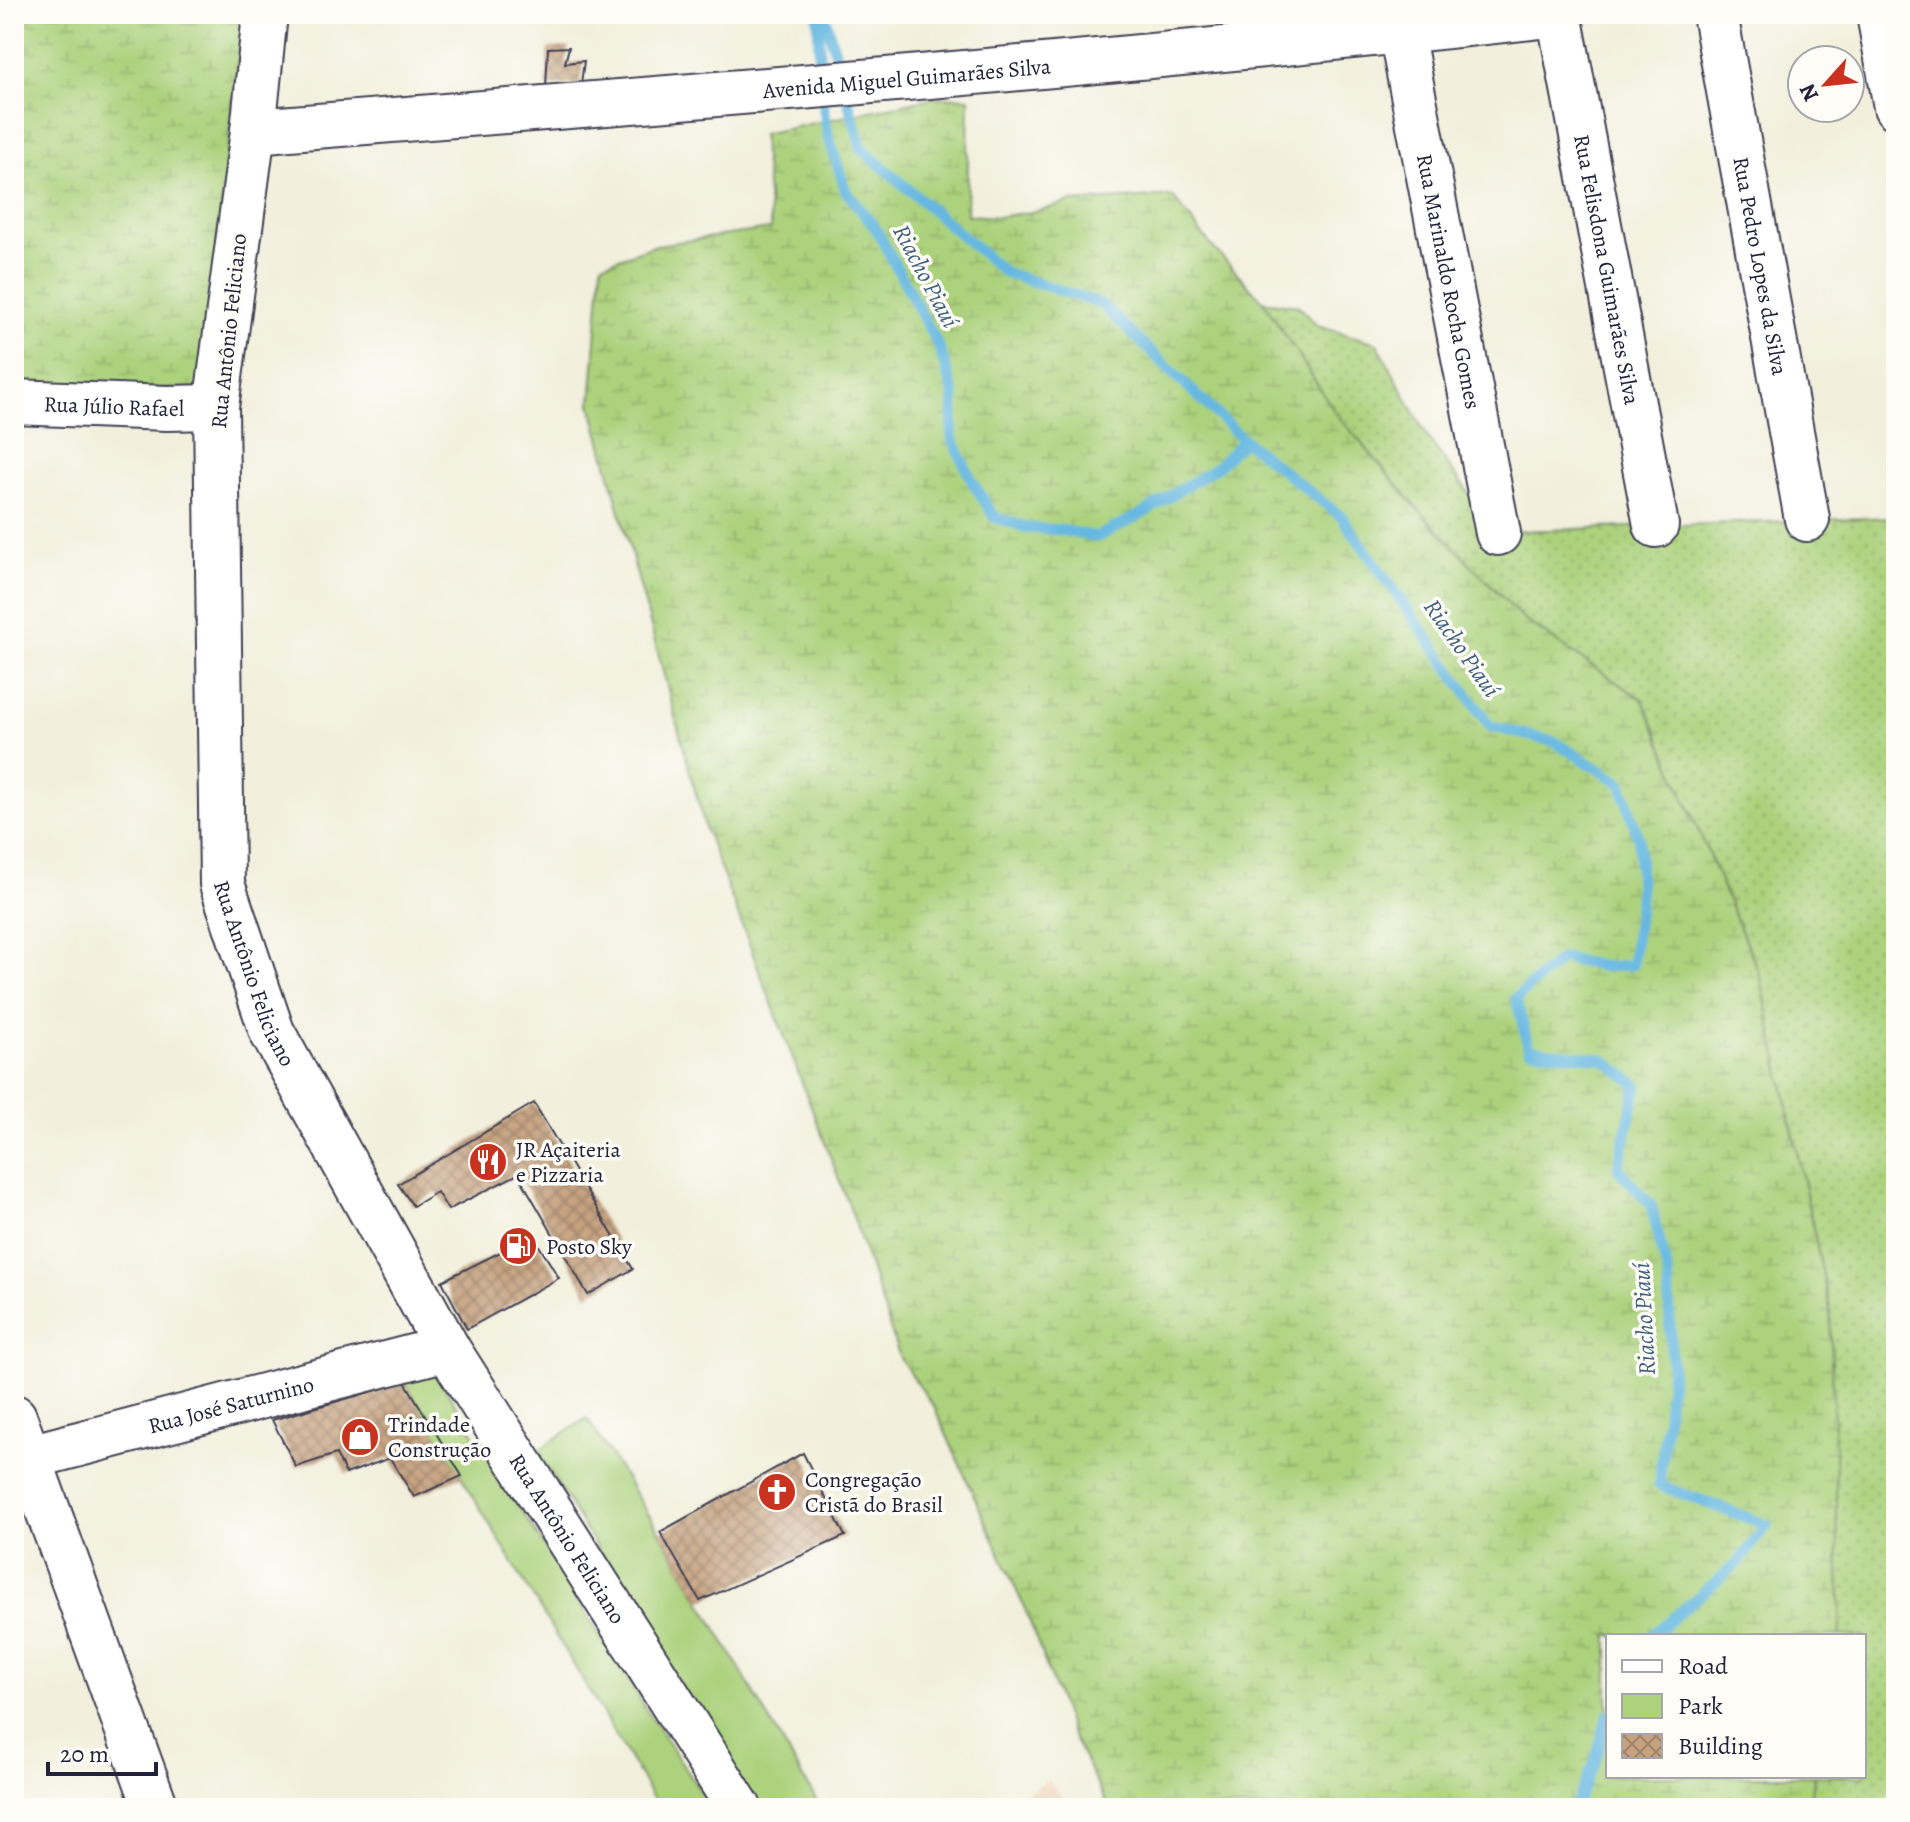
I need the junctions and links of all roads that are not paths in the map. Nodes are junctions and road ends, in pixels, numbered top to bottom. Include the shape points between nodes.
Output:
1 (265, 14) edge
2 (1559, 14) edge
3 (1715, 14) edge
4 (1879, 14) edge
5 (1262, 29) edge
6 (1401, 32) junction
7 (1896, 107) edge
8 (253, 131) junction
9 (14, 402) edge
10 (216, 407) junction
11 (1807, 519) dead end
12 (1656, 525) dead end
13 (1498, 533) dead end
14 (447, 1348) junction
15 (14, 1417) edge
16 (22, 1459) edge
17 (156, 1808) edge
18 (739, 1808) edge

1 - 8 street, Rua Antônio Feliciano
2 - 6 street, Avenida Miguel Guimarães Silva
2 - 12 street, Rua Felisdona Guimarães Silva
3 - 11 street, Rua Pedro Lopes da Silva
4 - 7 street
5 - 6 street, Avenida Miguel Guimarães Silva
5 - 8 street, Avenida Miguel Guimarães Silva via 872,83
6 - 13 street, Rua Marinaldo Rocha Gomes
8 - 10 street, Rua Antônio Feliciano
9 - 10 street, Rua Júlio Rafael
10 - 14 street, Rua Antônio Feliciano via 222,884 272,1032
14 - 16 street, Rua José Saturnino
14 - 18 street, Rua Antônio Feliciano
15 - 16 street
16 - 17 street

